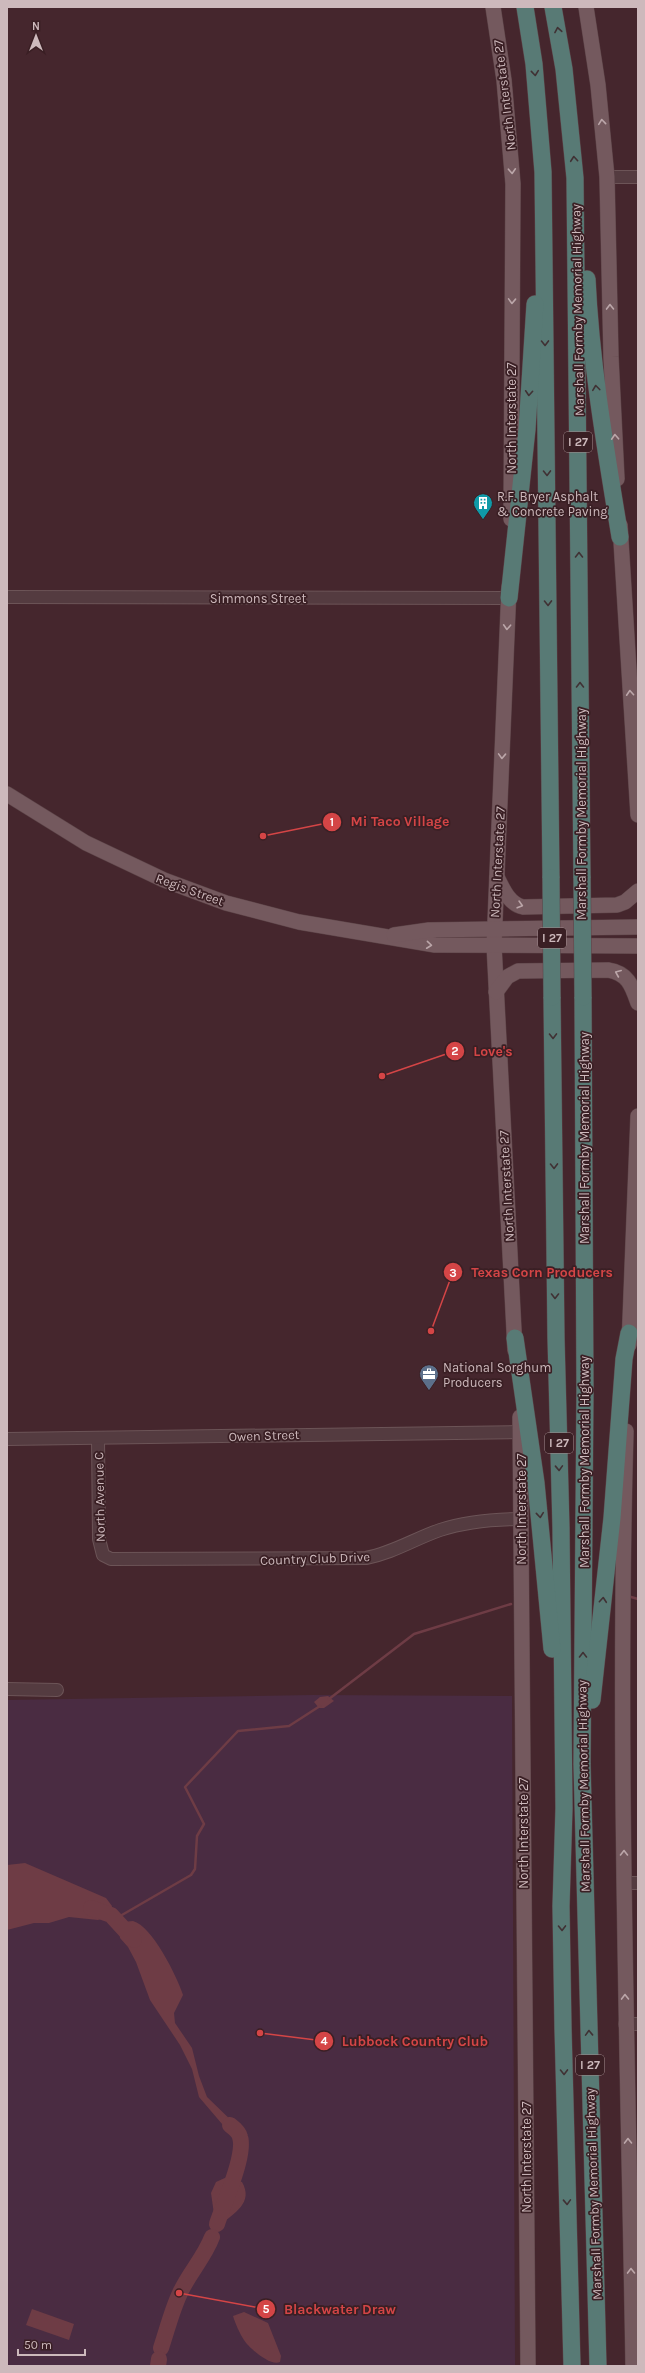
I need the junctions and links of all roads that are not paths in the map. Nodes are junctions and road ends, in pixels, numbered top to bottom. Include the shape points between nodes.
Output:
1 (493, 7) edge
2 (525, 7) edge
3 (553, 7) edge
4 (586, 7) edge
5 (543, 172) junction
6 (607, 177) junction
7 (638, 177) edge
8 (575, 178) junction
9 (620, 537) junction
10 (7, 597) edge
11 (508, 598) junction
12 (7, 794) edge
13 (638, 815) edge
14 (496, 876) junction
15 (638, 890) edge
16 (638, 927) edge
17 (494, 929) junction
18 (391, 936) junction
19 (494, 946) junction
20 (638, 946) edge
21 (496, 992) junction
22 (638, 1003) edge
23 (638, 1116) edge
24 (636, 1217) edge
25 (629, 1333) junction
26 (515, 1338) junction
27 (521, 1432) junction
28 (98, 1438) junction
29 (7, 1439) edge
30 (522, 1519) junction
31 (103, 1555) joint
32 (7, 1688) edge
33 (57, 1690) dead end
34 (582, 1764) junction
35 (631, 1883) edge
36 (562, 1889) junction
37 (632, 2024) edge
38 (594, 2204) junction
39 (570, 2302) junction
40 (635, 2348) edge
41 (528, 2366) edge
42 (561, 2366) edge
43 (572, 2366) edge
44 (598, 2366) edge
45 (607, 2366) edge
46 (633, 2366) edge

1 -> 11 main road, North Interstate 27 via 504,80 513,184 511,531
2 -> 5 highway, Marshall Formby Memorial Highway / I 27 via 534,64
8 -> 3 highway, Marshall Formby Memorial Highway / I 27 via 564,70
6 -> 4 main road via 598,85
5 -> 11 highway via 526,429
5 -> 36 highway, Marshall Formby Memorial Highway / I 27, bridge via 556,1338 562,1621
6 - 7 street
9 -> 6 main road via 611,357
9 -> 8 highway via 600,416 591,340 585,246
34 -> 8 highway, Marshall Formby Memorial Highway / I 27, bridge via 585,1407
13 -> 9 main road
10 - 11 street, Simmons Street
11 -> 14 main road, North Interstate 27
12 - 18 main road, Regis Street via 90,846 196,893 298,922
14 -> 15 main road via 507,896 514,903 523,906 617,905 625,902
14 - 17 main road, North Interstate 27
16 - 17 main road, Regis Street
17 - 18 main road, Regis Street via 429,930
17 - 19 main road, North Interstate 27
18 -> 19 main road, Regis Street via 435,945
19 - 20 main road, Regis Street
19 - 21 main road, North Interstate 27
22 -> 21 main road via 627,977 618,971 608,970 518,971 507,977
21 - 26 main road, North Interstate 27
23 - 24 main road
24 - 25 main road
34 -> 25 highway via 590,1724 612,1518 624,1359
35 -> 25 main road via 624,1496
26 - 27 main road, North Interstate 27
26 -> 36 highway via 548,1586 556,1856
27 - 28 street, Owen Street
27 - 30 main road, North Interstate 27
28 - 29 street, Owen Street
28 - 31 street, North Avenue C via 99,1539
30 - 31 street, Country Club Drive via 478,1520 456,1525 394,1551 366,1558 126,1561
30 - 41 main road, North Interstate 27
32 - 33 street
38 -> 34 highway, Marshall Formby Memorial Highway / I 27
37 -> 35 main road
36 -> 39 highway, Marshall Formby Memorial Highway / I 27
40 -> 37 main road
38 - 44 highway, Marshall Formby Memorial Highway / I 27
38 - 45 highway
39 - 42 highway
39 - 43 highway, Marshall Formby Memorial Highway / I 27
40 - 46 main road

